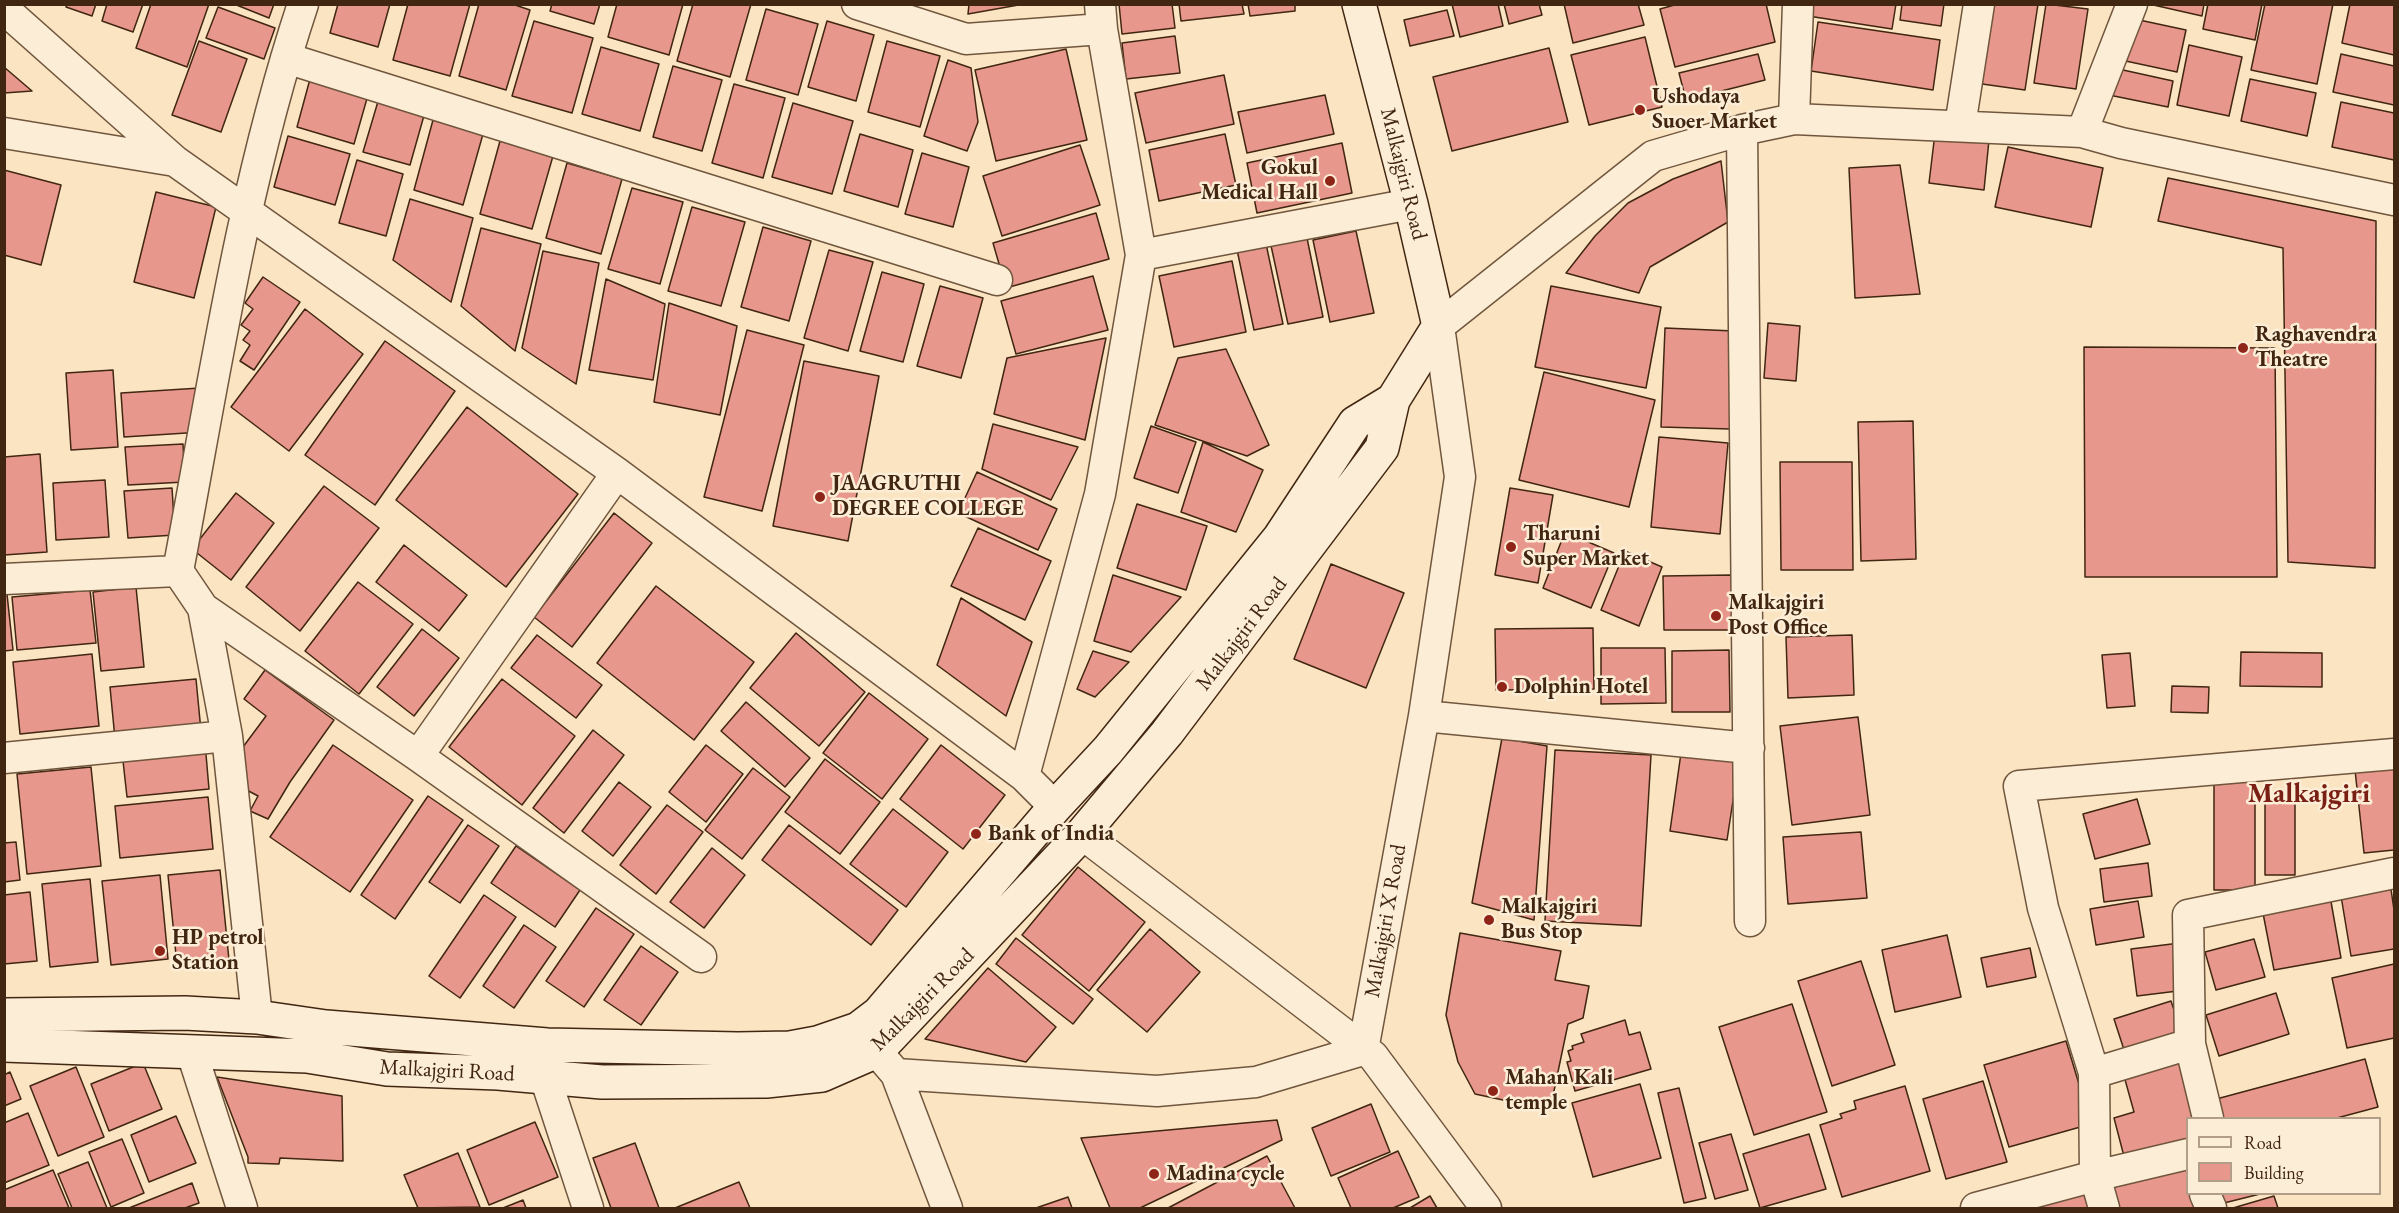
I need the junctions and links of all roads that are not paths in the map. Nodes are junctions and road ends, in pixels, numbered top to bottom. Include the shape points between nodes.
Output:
1 (303, 4) edge
2 (857, 4) edge
3 (1798, 4) edge
4 (1979, 4) edge
5 (2132, 4) edge
6 (1360, 6) edge
7 (4, 9) edge
8 (1101, 17) edge
9 (286, 58) junction
10 (1794, 119) junction
11 (1960, 126) junction
12 (1742, 130) junction
13 (2082, 132) junction
14 (4, 133) edge
15 (175, 160) junction
16 (2394, 200) edge
17 (1411, 204) junction
18 (246, 211) junction
19 (1141, 255) junction
20 (997, 280) dead end
21 (1439, 326) junction
22 (1393, 400) junction
23 (617, 473) junction
24 (178, 571) junction
25 (4, 579) edge
26 (203, 608) junction
27 (1424, 716) junction
28 (228, 736) junction
29 (1749, 747) junction
30 (2394, 754) edge
31 (418, 756) junction
32 (4, 758) edge
33 (1024, 776) junction
34 (1055, 807) junction
35 (1082, 834) junction
36 (2394, 873) edge
37 (1750, 921) dead end
38 (701, 957) dead end
39 (4, 1015) edge
40 (257, 1017) junction
41 (2190, 1044) junction
42 (4, 1045) edge
43 (1363, 1050) junction
44 (877, 1051) junction
45 (192, 1053) junction
46 (2094, 1073) junction
47 (545, 1077) junction
48 (2208, 1117) edge
49 (2186, 1154) edge
50 (2095, 1176) junction
51 (2205, 1195) edge
52 (242, 1209) edge
53 (588, 1209) edge
54 (947, 1209) edge
55 (1486, 1209) edge
56 (1976, 1209) edge
57 (2104, 1209) edge
58 (2211, 1209) edge

1 - 9 street
2 - 8 street via 966,39
3 - 10 street
4 - 11 street
5 - 13 street
6 - 17 main road, Malkajgiri Road
7 - 15 street
8 - 19 street
9 - 18 street
9 - 20 street
10 - 11 street
10 - 12 street
11 - 13 street
12 - 21 street via 1653,156
12 - 29 street
13 - 16 street
14 - 15 street
15 - 18 street
17 - 19 street
17 - 21 main road, Malkajgiri Road
18 - 23 street
18 - 24 street
19 - 33 street via 1100,494
21 - 22 main road, Malkajgiri Road
21 - 27 street, Malkajgiri X Road via 1460,477
22 - 34 main road, Malkajgiri Road via 1355,423 1280,537 1108,750
22 - 35 main road, Malkajgiri Road via 1382,448 1167,733
23 - 31 street
23 - 33 street
24 - 25 street
24 - 26 street
26 - 28 street
26 - 31 street
27 - 29 street
27 - 43 street, Malkajgiri X Road
28 - 32 street
28 - 40 street
29 - 37 street
30 - 46 street via 2019,786 2043,908
31 - 38 street
33 - 34 street
34 - 44 main road, Malkajgiri Road via 879,1012
35 - 43 street
35 - 44 main road, Malkajgiri Road
36 - 41 street via 2188,915
39 - 40 main road, Malkajgiri Road via 185,1013
40 - 44 main road, Malkajgiri Road via 326,1027 547,1045 714,1049 790,1048 817,1043
41 - 46 street
41 - 48 street
42 - 45 main road, Malkajgiri Road
43 - 44 street via 1256,1082 1157,1091
43 - 55 street via 1373,1056
44 - 47 main road, Malkajgiri Road via 822,1075 765,1081 602,1082
44 - 54 street
45 - 47 main road, Malkajgiri Road via 307,1056 387,1069
45 - 52 street
46 - 50 street
47 - 53 street
49 - 50 street
50 - 56 street
50 - 57 street
51 - 58 street

